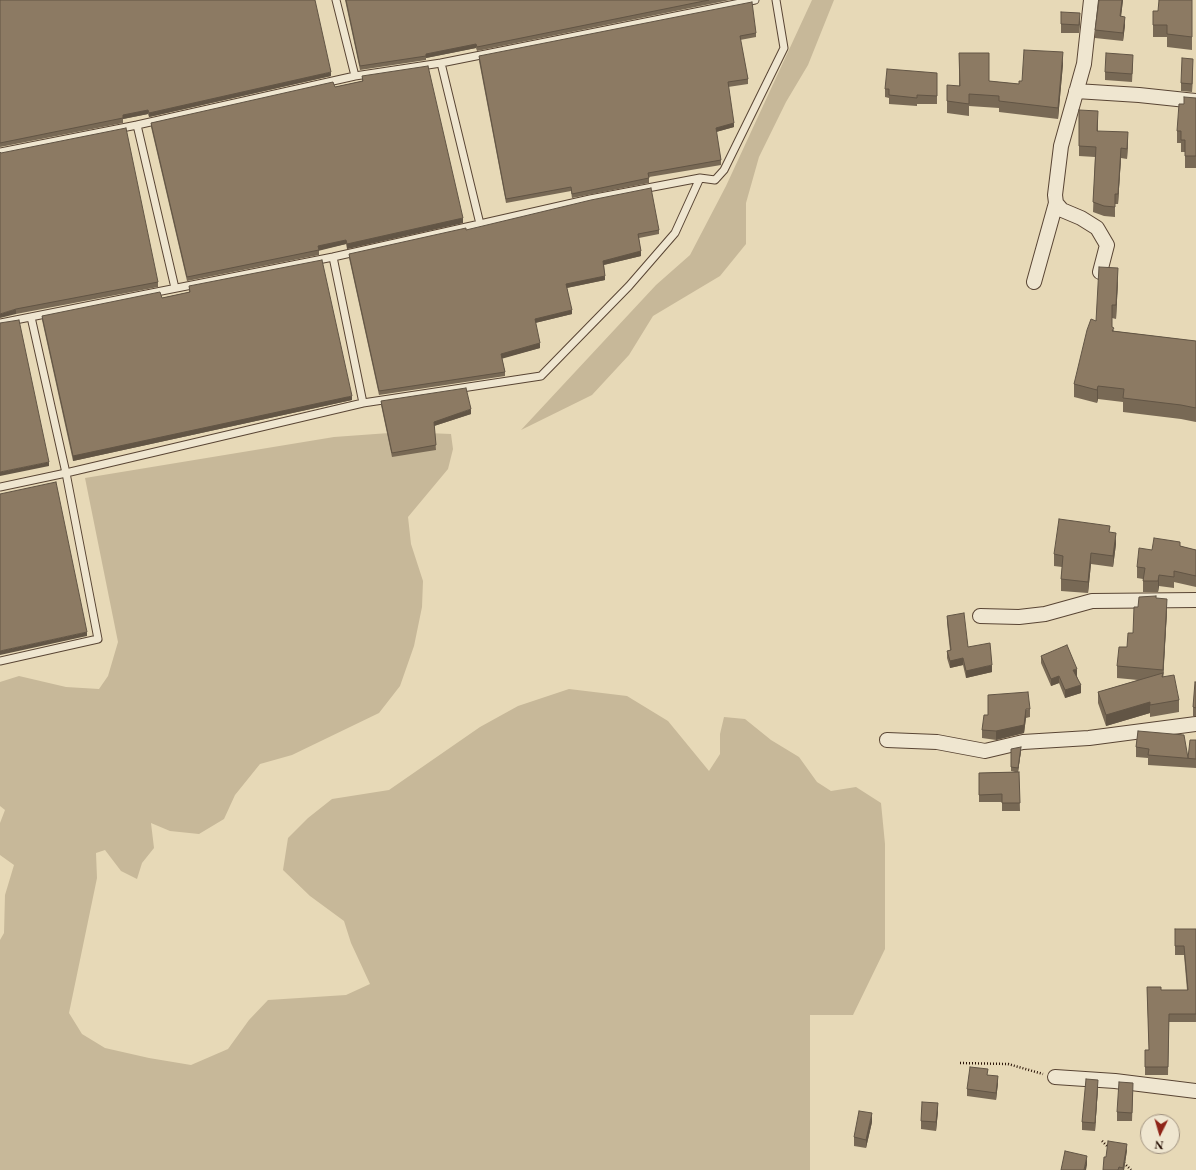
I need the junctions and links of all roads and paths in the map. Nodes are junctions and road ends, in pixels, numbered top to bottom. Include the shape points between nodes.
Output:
1 (336, 0) edge
2 (755, 0) edge
3 (776, 0) edge
4 (1091, 0) edge
5 (441, 63) junction
6 (355, 76) junction
7 (1076, 91) junction
8 (1196, 101) edge
9 (137, 125) junction
10 (0, 152) edge
11 (700, 178) junction
12 (1056, 203) junction
13 (480, 224) junction
14 (333, 258) junction
15 (1100, 272) edge
16 (1034, 282) dead end
17 (175, 288) junction
18 (31, 317) junction
19 (0, 323) edge
20 (363, 403) junction
21 (66, 473) junction
22 (0, 487) edge
23 (1196, 600) edge
24 (980, 616) dead end
25 (0, 661) edge
26 (1196, 724) edge
27 (888, 740) dead end
28 (960, 1063) dead end
29 (1055, 1077) joint
30 (1196, 1091) edge
31 (1102, 1141) dead end
32 (1112, 1151) edge
33 (1121, 1160) edge
34 (1131, 1170) edge

1 - 6 lane
2 - 5 lane
3 - 11 lane via 784,48 724,170 714,180
4 - 7 street via 1084,64
5 - 6 lane
5 - 13 lane
6 - 9 lane
7 - 8 street
7 - 12 street via 1061,146
9 - 10 lane
9 - 17 lane
11 - 13 lane
11 - 20 lane via 675,233 629,286 541,376
12 - 15 street via 1062,210 1097,228 1107,245
12 - 16 street
13 - 14 lane
14 - 17 lane
14 - 20 lane
17 - 18 lane
18 - 19 lane
18 - 21 lane
20 - 21 lane
21 - 22 lane
21 - 25 lane via 98,639
23 - 24 street via 1092,601 1045,614
26 - 27 street via 1089,738 1023,742 985,751 937,742
28 - 29 path via 1008,1064
29 - 30 street
31 - 32 path
33 - 34 path

